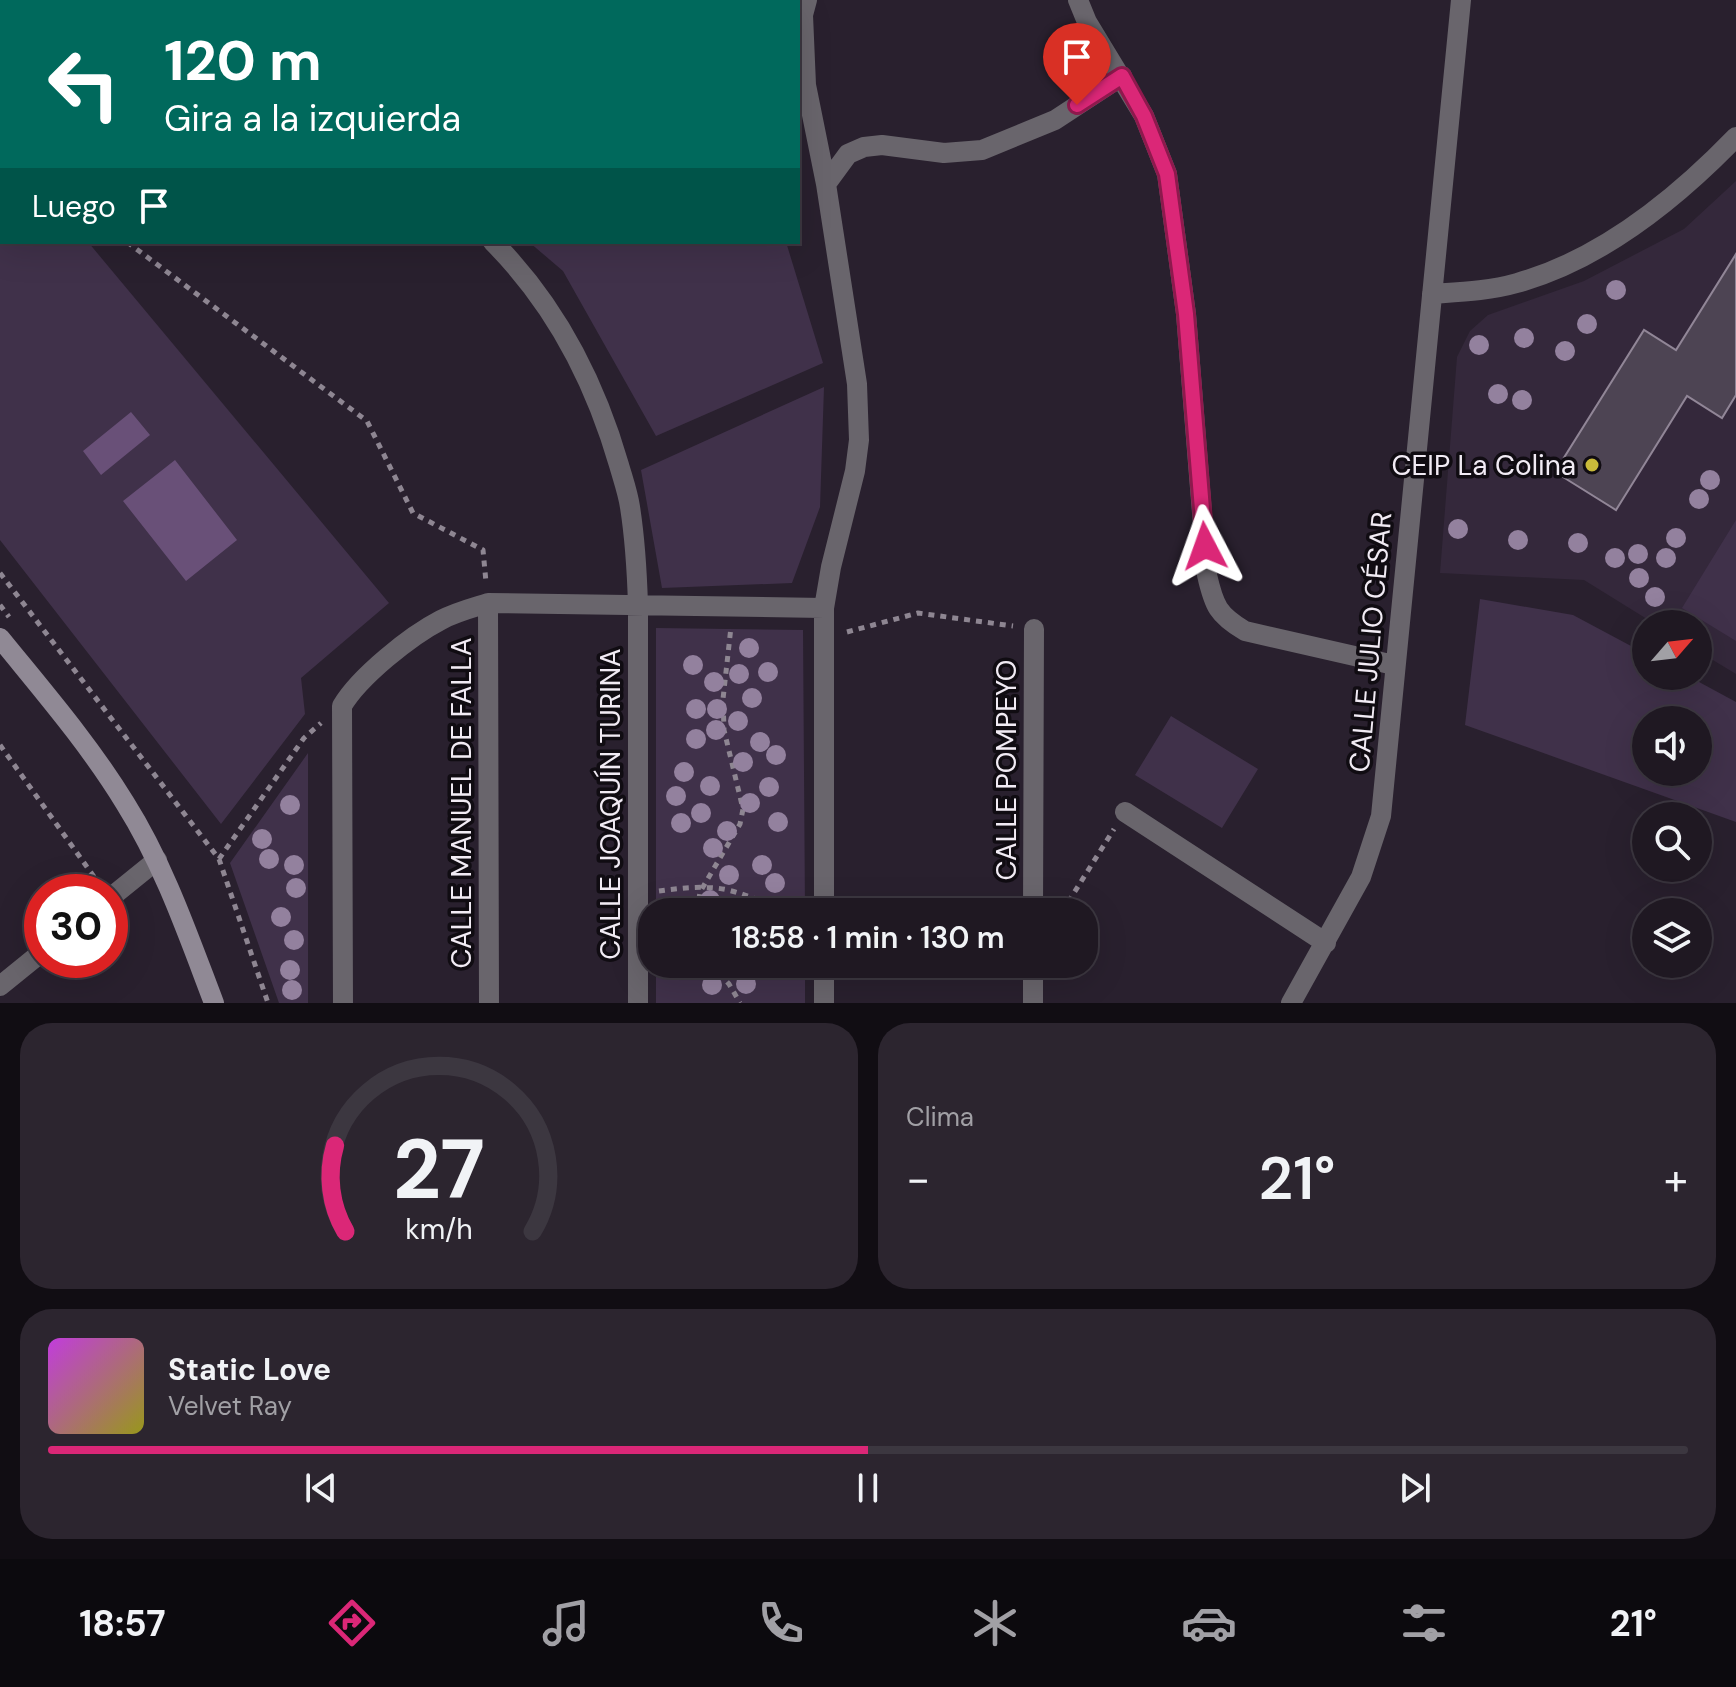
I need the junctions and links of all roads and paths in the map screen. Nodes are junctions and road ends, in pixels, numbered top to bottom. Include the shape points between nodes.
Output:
1 (807, 0) edge
2 (1078, 0) edge
3 (1461, 0) edge
4 (1122, 76) junction
5 (1736, 137) edge
6 (826, 184) junction
7 (130, 244) edge
8 (495, 244) edge
9 (1432, 294) junction
10 (0, 573) edge
11 (488, 603) junction
12 (638, 605) junction
13 (733, 607) junction
14 (824, 608) junction
15 (1034, 629) joint
16 (0, 638) edge
17 (823, 638) junction
18 (1394, 665) junction
19 (342, 706) junction
20 (0, 745) edge
21 (8, 756) junction
22 (0, 762) edge
23 (1125, 812) joint
24 (219, 859) junction
25 (157, 860) junction
26 (93, 874) edge
27 (128, 883) edge
28 (703, 888) junction
29 (638, 893) junction
30 (700, 898) edge
31 (752, 898) edge
32 (824, 898) edge
33 (1033, 898) edge
34 (1071, 898) edge
35 (1326, 943) junction
36 (24, 967) edge
37 (724, 978) edge
38 (824, 978) edge
39 (1033, 978) edge
40 (0, 986) edge
41 (214, 1003) edge
42 (268, 1003) edge
43 (343, 1003) edge
44 (489, 1003) edge
45 (638, 1003) edge
46 (740, 1003) edge
47 (824, 1003) edge
48 (1033, 1003) edge
49 (1291, 1003) edge

1 - 6 street via 806,85
2 - 4 street
3 - 9 street, CALLE JULIO CÉSAR
4 - 6 street via 1055,120 982,150 864,147 848,154
4 - 18 street via 1167,174 1186,314 1212,599 1223,618 1245,631
5 - 9 street via 1681,189 1566,264 1518,283
6 - 14 street via 857,384 859,440
7 - 11 path via 367,421 413,513 483,550
8 - 12 street, CALLE JOAQUÍN TURINA via 559,325 592,390 630,503
9 - 18 street, CALLE JULIO CÉSAR
10 - 24 path
11 - 12 street
11 - 19 street via 422,631 366,676
11 - 44 street, CALLE MANUEL DE FALLA
12 - 13 street
12 - 29 street, CALLE JOAQUÍN TURINA
13 - 14 street
13 - 28 path via 724,730 743,809 740,824
14 - 17 street
15 - 17 path via 918,613
15 - 33 street, CALLE POMPEYO
16 - 25 main road via 101,768
17 - 32 street
18 - 35 street, CALLE JULIO CÉSAR via 1381,816 1361,877
19 - 24 path via 304,738
19 - 43 street
20 - 21 path
21 - 22 path
21 - 26 path
23 - 34 path
23 - 35 street
24 - 42 path
25 - 27 street
25 - 41 main road
28 - 29 path
28 - 30 path
28 - 31 path
29 - 45 street, CALLE JOAQUÍN TURINA
35 - 49 street, CALLE JULIO CÉSAR
36 - 40 street
37 - 46 path
38 - 47 street
39 - 48 street

